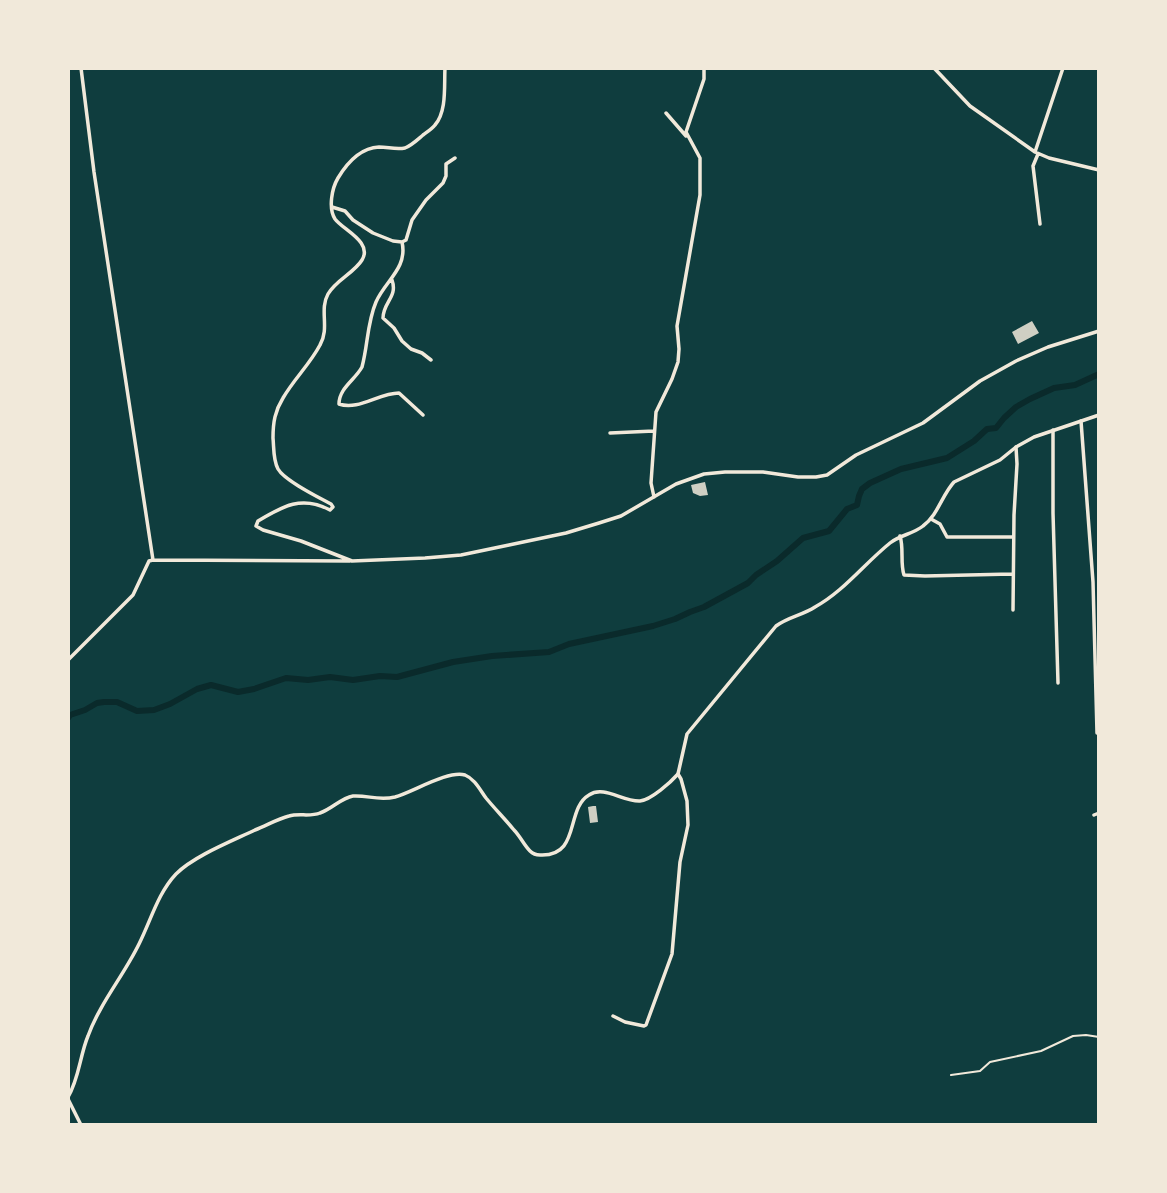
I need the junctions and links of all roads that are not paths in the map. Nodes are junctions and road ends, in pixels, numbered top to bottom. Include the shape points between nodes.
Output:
1 (81, 68) edge
2 (445, 68) edge
3 (934, 68) edge
4 (1063, 68) edge
5 (704, 69) edge
6 (666, 113) dead end
7 (687, 137) junction
8 (1037, 153) junction
9 (455, 158) dead end
10 (1099, 170) edge
11 (331, 207) junction
12 (1040, 224) dead end
13 (402, 242) junction
14 (392, 279) junction
15 (1099, 331) edge
16 (431, 360) dead end
17 (423, 415) dead end
18 (1099, 415) edge
19 (1081, 421) junction
20 (1053, 430) junction
21 (654, 431) junction
22 (610, 433) dead end
23 (1016, 447) junction
24 (654, 497) junction
25 (931, 519) junction
26 (900, 536) junction
27 (1013, 537) junction
28 (153, 560) junction
29 (352, 561) junction
30 (1012, 574) junction
31 (1013, 611) dead end
32 (68, 660) edge
33 (1058, 683) dead end
34 (1097, 733) dead end
35 (678, 774) junction
36 (613, 1016) dead end
37 (1099, 1037) edge
38 (951, 1075) dead end
39 (68, 1098) edge
40 (81, 1125) edge

1 - 28 street
2 - 11 street via 435,125 406,148 379,147 356,156 334,186
3 - 8 street via 970,106
4 - 8 street
5 - 7 street
6 - 7 street
7 - 21 street via 700,158 700,195 677,326 678,362 656,412
8 - 10 street
8 - 12 street via 1032,166
9 - 13 street via 446,164 443,183 421,206
11 - 13 street via 345,211 373,233
11 - 29 street via 336,219 359,240 364,256 328,294 325,334 277,408 273,422 278,469 333,507 292,504 256,526
13 - 14 street via 400,267
14 - 16 street via 394,289 383,318 411,349
14 - 17 street via 378,298 368,325 362,367 342,392 339,404 400,393
15 - 24 street via 1016,361 923,423 856,455 827,475 710,473
18 - 19 street
19 - 20 street
19 - 34 street via 1093,582
20 - 23 street
20 - 33 street
21 - 22 street
21 - 24 street
23 - 25 street via 954,482
23 - 27 street
24 - 29 street via 621,516 509,545 461,555
25 - 26 street
25 - 27 street via 947,537
26 - 30 street via 904,575
26 - 35 street via 839,591 776,626 687,734
27 - 30 street
28 - 29 street
28 - 32 street via 133,595
30 - 31 street
35 - 36 street via 687,801 688,825 672,954 646,1025
35 - 39 street via 641,801 603,792 587,796 566,844 546,854 529,850 473,780 462,774 393,797 352,796 320,814 291,815 233,839 183,867 167,885 89,1033
37 - 38 lane via 1073,1036 1041,1051 990,1062 979,1071
39 - 40 street

